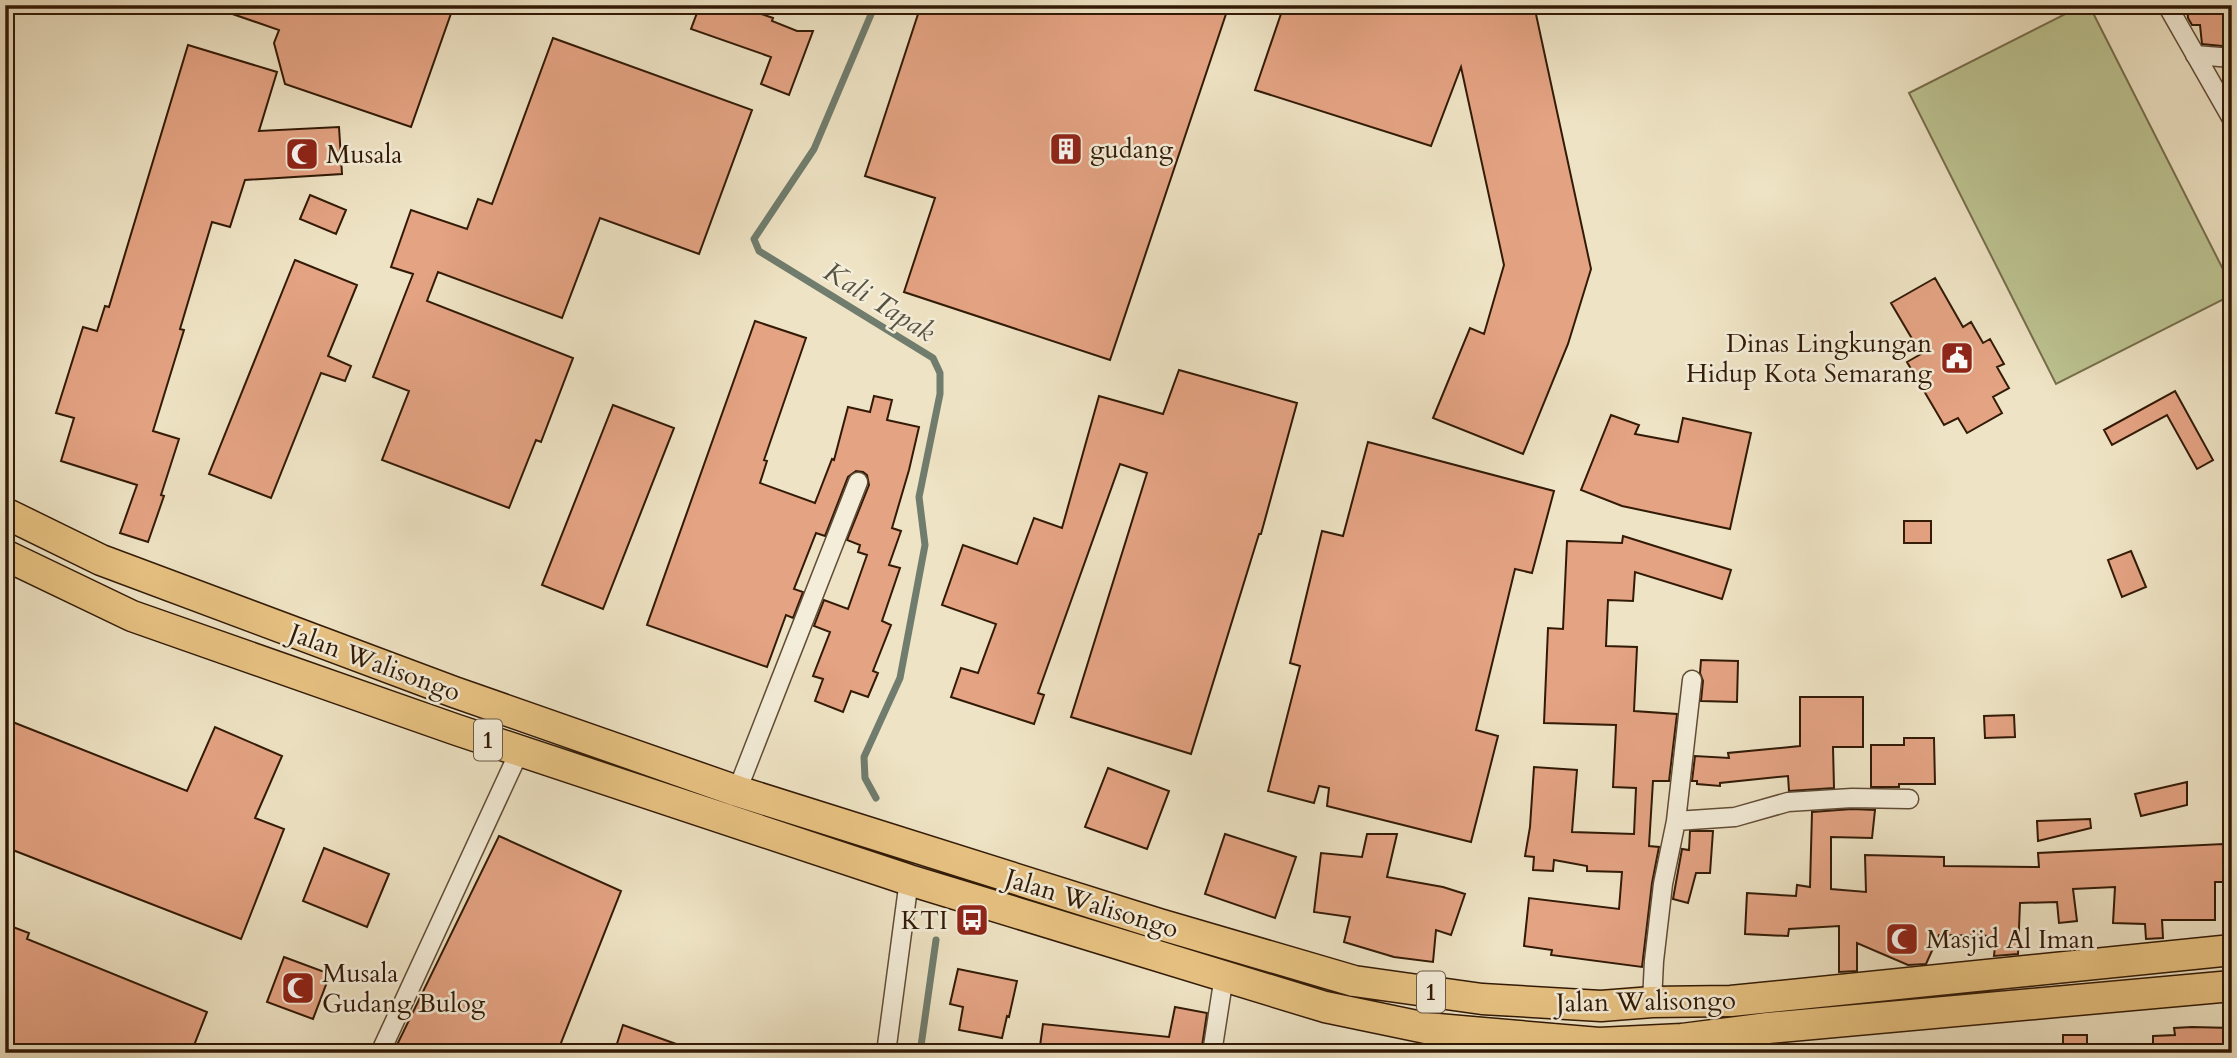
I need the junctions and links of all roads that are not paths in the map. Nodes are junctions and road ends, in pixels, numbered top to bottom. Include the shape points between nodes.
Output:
1 (2167, 5) edge
2 (2195, 55) junction
3 (2232, 58) edge
4 (2232, 119) edge
5 (858, 482) dead end
6 (5, 513) edge
7 (5, 555) edge
8 (1692, 680) dead end
9 (520, 750) junction
10 (737, 791) junction
11 (1909, 799) dead end
12 (1676, 821) junction
13 (909, 880) junction
14 (2232, 950) edge
15 (1224, 976) junction
16 (2232, 986) edge
17 (1652, 1002) junction
18 (1682, 1046) edge
19 (380, 1053) edge
20 (886, 1053) edge
21 (1212, 1053) edge

1 - 2 street
2 - 3 street
2 - 4 street
5 - 10 street
6 - 10 highway, Jalan Walisongo / 1 via 101,560 454,692
7 - 9 highway, Jalan Walisongo / 1 via 132,616
8 - 12 street
9 - 13 highway, Jalan Walisongo / 1
9 - 19 street
10 - 17 highway, Jalan Walisongo / 1 via 1354,981 1482,999 1601,1006
11 - 12 street via 1788,802 1735,817
12 - 17 street via 1663,884
13 - 15 highway, Jalan Walisongo / 1
13 - 20 street
14 - 17 highway, Jalan Walisongo / 1 via 1731,1001
15 - 18 highway, Jalan Walisongo / 1 via 1325,1007 1426,1028 1600,1044
15 - 21 street
16 - 18 highway, Jalan Walisongo / 1 via 1782,1027

